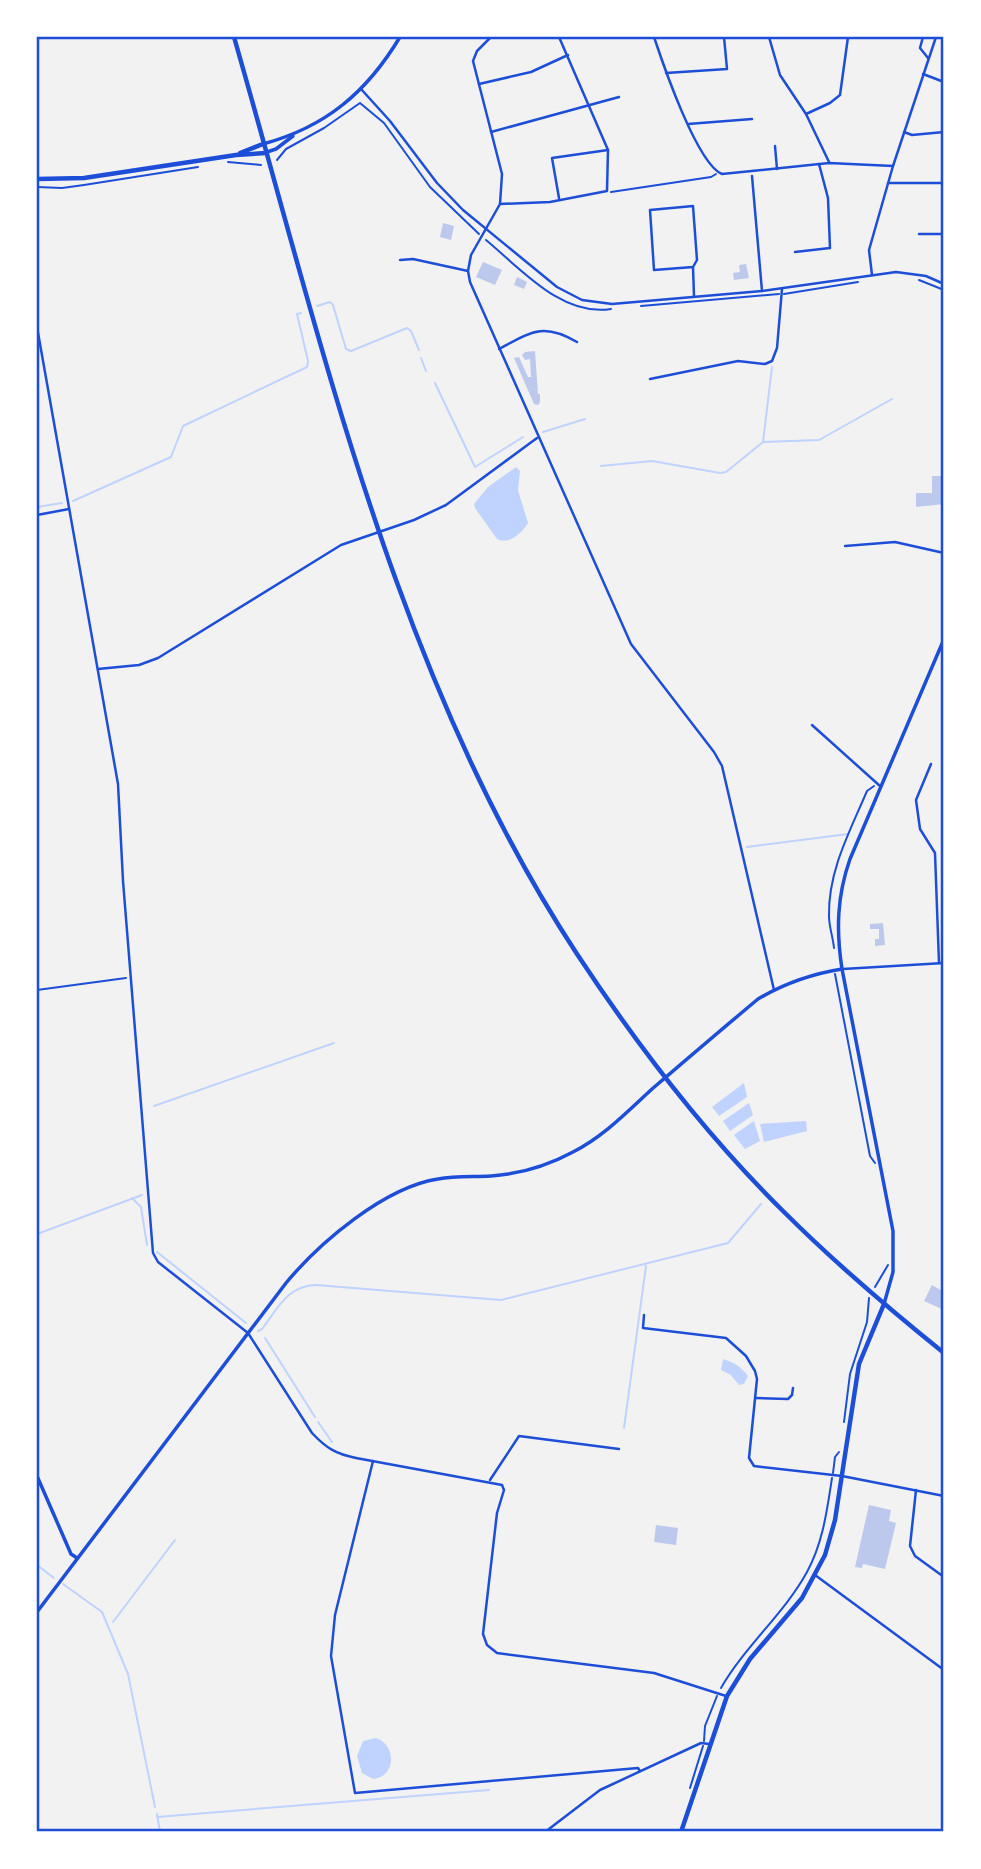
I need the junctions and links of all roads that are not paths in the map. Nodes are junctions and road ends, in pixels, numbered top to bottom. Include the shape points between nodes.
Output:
1 (234, 37) edge
2 (400, 37) edge
3 (491, 37) edge
4 (559, 37) edge
5 (654, 37) edge
6 (724, 37) edge
7 (769, 37) edge
8 (848, 37) edge
9 (923, 37) edge
10 (936, 37) edge
11 (568, 55) junction
12 (928, 58) junction
13 (666, 73) junction
14 (923, 74) junction
15 (944, 82) edge
16 (479, 84) junction
17 (361, 89) junction
18 (619, 97) dead end
19 (589, 104) junction
20 (806, 114) junction
21 (752, 119) dead end
22 (688, 124) junction
23 (491, 132) junction
24 (904, 132) junction
25 (944, 132) edge
26 (294, 135) junction
27 (263, 144) junction
28 (775, 146) dead end
29 (608, 150) junction
30 (266, 153) junction
31 (236, 155) junction
32 (829, 163) junction
33 (818, 164) junction
34 (893, 166) junction
35 (777, 169) junction
36 (752, 176) dead end
37 (37, 179) edge
38 (888, 183) junction
39 (944, 183) edge
40 (559, 198) junction
41 (500, 204) junction
42 (485, 229) junction
43 (919, 234) dead end
44 (944, 234) edge
45 (795, 252) dead end
46 (400, 260) dead end
47 (693, 267) junction
48 (467, 271) junction
49 (872, 275) junction
50 (944, 284) edge
51 (782, 289) junction
52 (762, 291) junction
53 (694, 297) junction
54 (37, 327) edge
55 (577, 342) dead end
56 (499, 349) junction
57 (650, 379) dead end
58 (537, 438) junction
59 (69, 509) junction
60 (37, 515) edge
61 (845, 546) dead end
62 (944, 553) edge
63 (944, 639) edge
64 (98, 669) junction
65 (812, 725) dead end
66 (931, 764) dead end
67 (880, 786) junction
68 (944, 852) edge
69 (936, 853) junction
70 (939, 963) junction
71 (944, 963) edge
72 (842, 969) junction
73 (774, 989) junction
74 (884, 1304) junction
75 (645, 1315) dead end
76 (248, 1332) junction
77 (944, 1353) edge
78 (793, 1388) dead end
79 (756, 1398) junction
80 (620, 1449) dead end
81 (373, 1461) junction
82 (37, 1476) edge
83 (842, 1476) junction
84 (489, 1481) junction
85 (916, 1490) junction
86 (944, 1496) edge
87 (77, 1559) junction
88 (815, 1576) junction
89 (944, 1577) edge
90 (37, 1612) edge
91 (944, 1670) edge
92 (727, 1696) junction
93 (709, 1744) junction
94 (623, 1770) junction
95 (640, 1771) junction
96 (626, 1777) junction
97 (545, 1832) edge
98 (681, 1832) edge

1 - 27 main road
2 - 17 street
3 - 16 street via 473,61
4 - 11 street
5 - 13 street
6 - 13 street via 727,69
7 - 20 street via 780,75
8 - 20 street via 840,95
9 - 12 street via 920,48
10 - 12 street
11 - 16 street via 531,72
11 - 19 street
12 - 14 street
13 - 22 street
14 - 15 street
14 - 24 street
16 - 23 street
17 - 26 street
17 - 42 street via 452,200
18 - 19 street
19 - 23 street
19 - 29 street
20 - 32 street
21 - 22 street
22 - 35 street via 717,172
23 - 41 street via 502,174
24 - 25 street
24 - 34 street
26 - 27 street
26 - 30 street
27 - 30 main road
27 - 31 main road
28 - 35 street
29 - 40 street via 607,191
29 - 40 street via 552,158
30 - 31 main road
30 - 74 main road via 385,548 423,651 524,867 575,952 673,1087 780,1209
31 - 37 main road via 84,178
32 - 33 street
32 - 34 street
33 - 35 street
33 - 45 street via 828,198 830,248
34 - 38 street
36 - 52 street
38 - 39 street
38 - 49 street via 869,250
40 - 41 street
41 - 42 street
42 - 48 street
42 - 53 street via 556,287 582,300 612,304
43 - 44 street
46 - 48 street
47 - 47 street via 697,260 693,206 650,209 654,270
47 - 53 street
48 - 56 street
49 - 50 street via 911,272
49 - 51 street
51 - 52 street
51 - 57 street via 772,361 738,361
52 - 53 street
54 - 59 street
55 - 56 street via 542,330
56 - 58 street
58 - 64 street via 446,505 341,545 159,658
58 - 73 street via 631,644 722,766
59 - 60 street
59 - 64 street
61 - 62 street via 894,542
63 - 67 street
64 - 76 street via 118,784 153,1253 158,1262
65 - 67 street
66 - 69 street via 916,800 916,816
67 - 72 street via 841,885 837,926
68 - 69 street
69 - 70 street
70 - 71 street
70 - 72 street
72 - 73 street via 805,976
72 - 74 street via 893,1231 893,1272
73 - 76 street via 593,1140 553,1162 504,1175 431,1180 389,1198 330,1236 308,1256
74 - 77 main road
74 - 83 main road via 859,1364
75 - 79 street via 643,1328 726,1338 755,1371
76 - 81 street via 325,1447
76 - 87 street
78 - 79 street via 788,1399
79 - 83 street via 751,1462 758,1467
80 - 84 street via 519,1436
81 - 84 street
81 - 94 street via 331,1643 355,1793
82 - 87 street
83 - 85 street
83 - 88 main road via 835,1520
84 - 92 street via 504,1489 483,1634 487,1645 497,1653 654,1673
85 - 86 street
85 - 89 street via 910,1546 915,1556
87 - 90 street
88 - 91 street
88 - 92 main road via 750,1658
92 - 93 main road
93 - 95 street via 701,1743
93 - 98 main road
94 - 95 street
94 - 96 street
95 - 96 street
96 - 97 street via 600,1790

